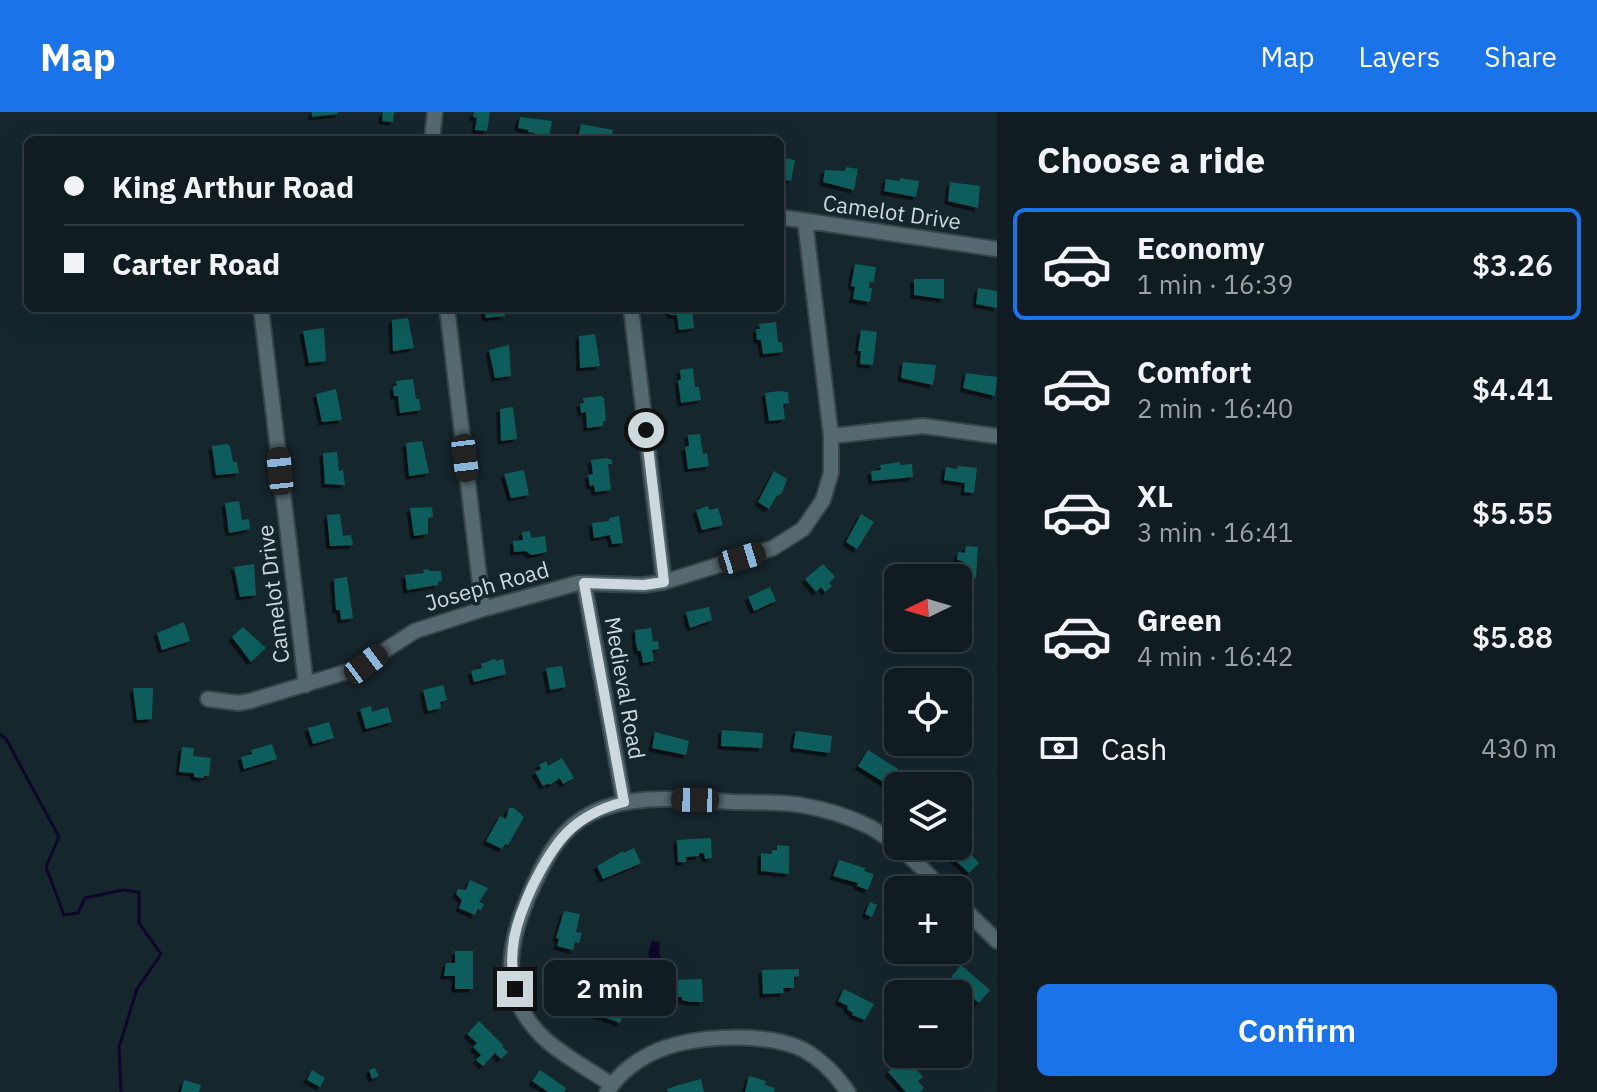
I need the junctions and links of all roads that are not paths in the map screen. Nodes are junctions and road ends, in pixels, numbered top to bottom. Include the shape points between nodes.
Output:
1 (435, 112) edge
2 (432, 136) edge
3 (784, 218) edge
4 (805, 221) junction
5 (997, 249) edge
6 (261, 312) edge
7 (447, 312) edge
8 (631, 312) edge
9 (831, 436) junction
10 (997, 436) edge
11 (664, 582) junction
12 (584, 583) junction
13 (483, 609) junction
14 (306, 685) junction
15 (208, 699) dead end
16 (624, 802) junction
17 (928, 876) edge
18 (972, 917) edge
19 (997, 941) edge
20 (609, 1088) edge
21 (848, 1092) edge

1 - 2 street
3 - 4 street, Camelot Drive
4 - 5 street, Camelot Drive
4 - 9 street, Joseph Road
6 - 14 street, Camelot Drive
7 - 13 street
8 - 11 street
9 - 10 street via 923,426
9 - 11 street, Joseph Road via 826,492 803,529 773,548
11 - 12 street, Joseph Road
12 - 13 street, Joseph Road
12 - 16 street, Medieval Road
13 - 14 street, Joseph Road via 415,631 356,669
14 - 15 street, Joseph Road via 244,702
16 - 17 street via 785,804 830,811 872,828
16 - 20 street via 587,816 553,847 519,916 511,953 515,989 530,1022
18 - 19 street
20 - 21 street via 660,1049 751,1039 805,1051

